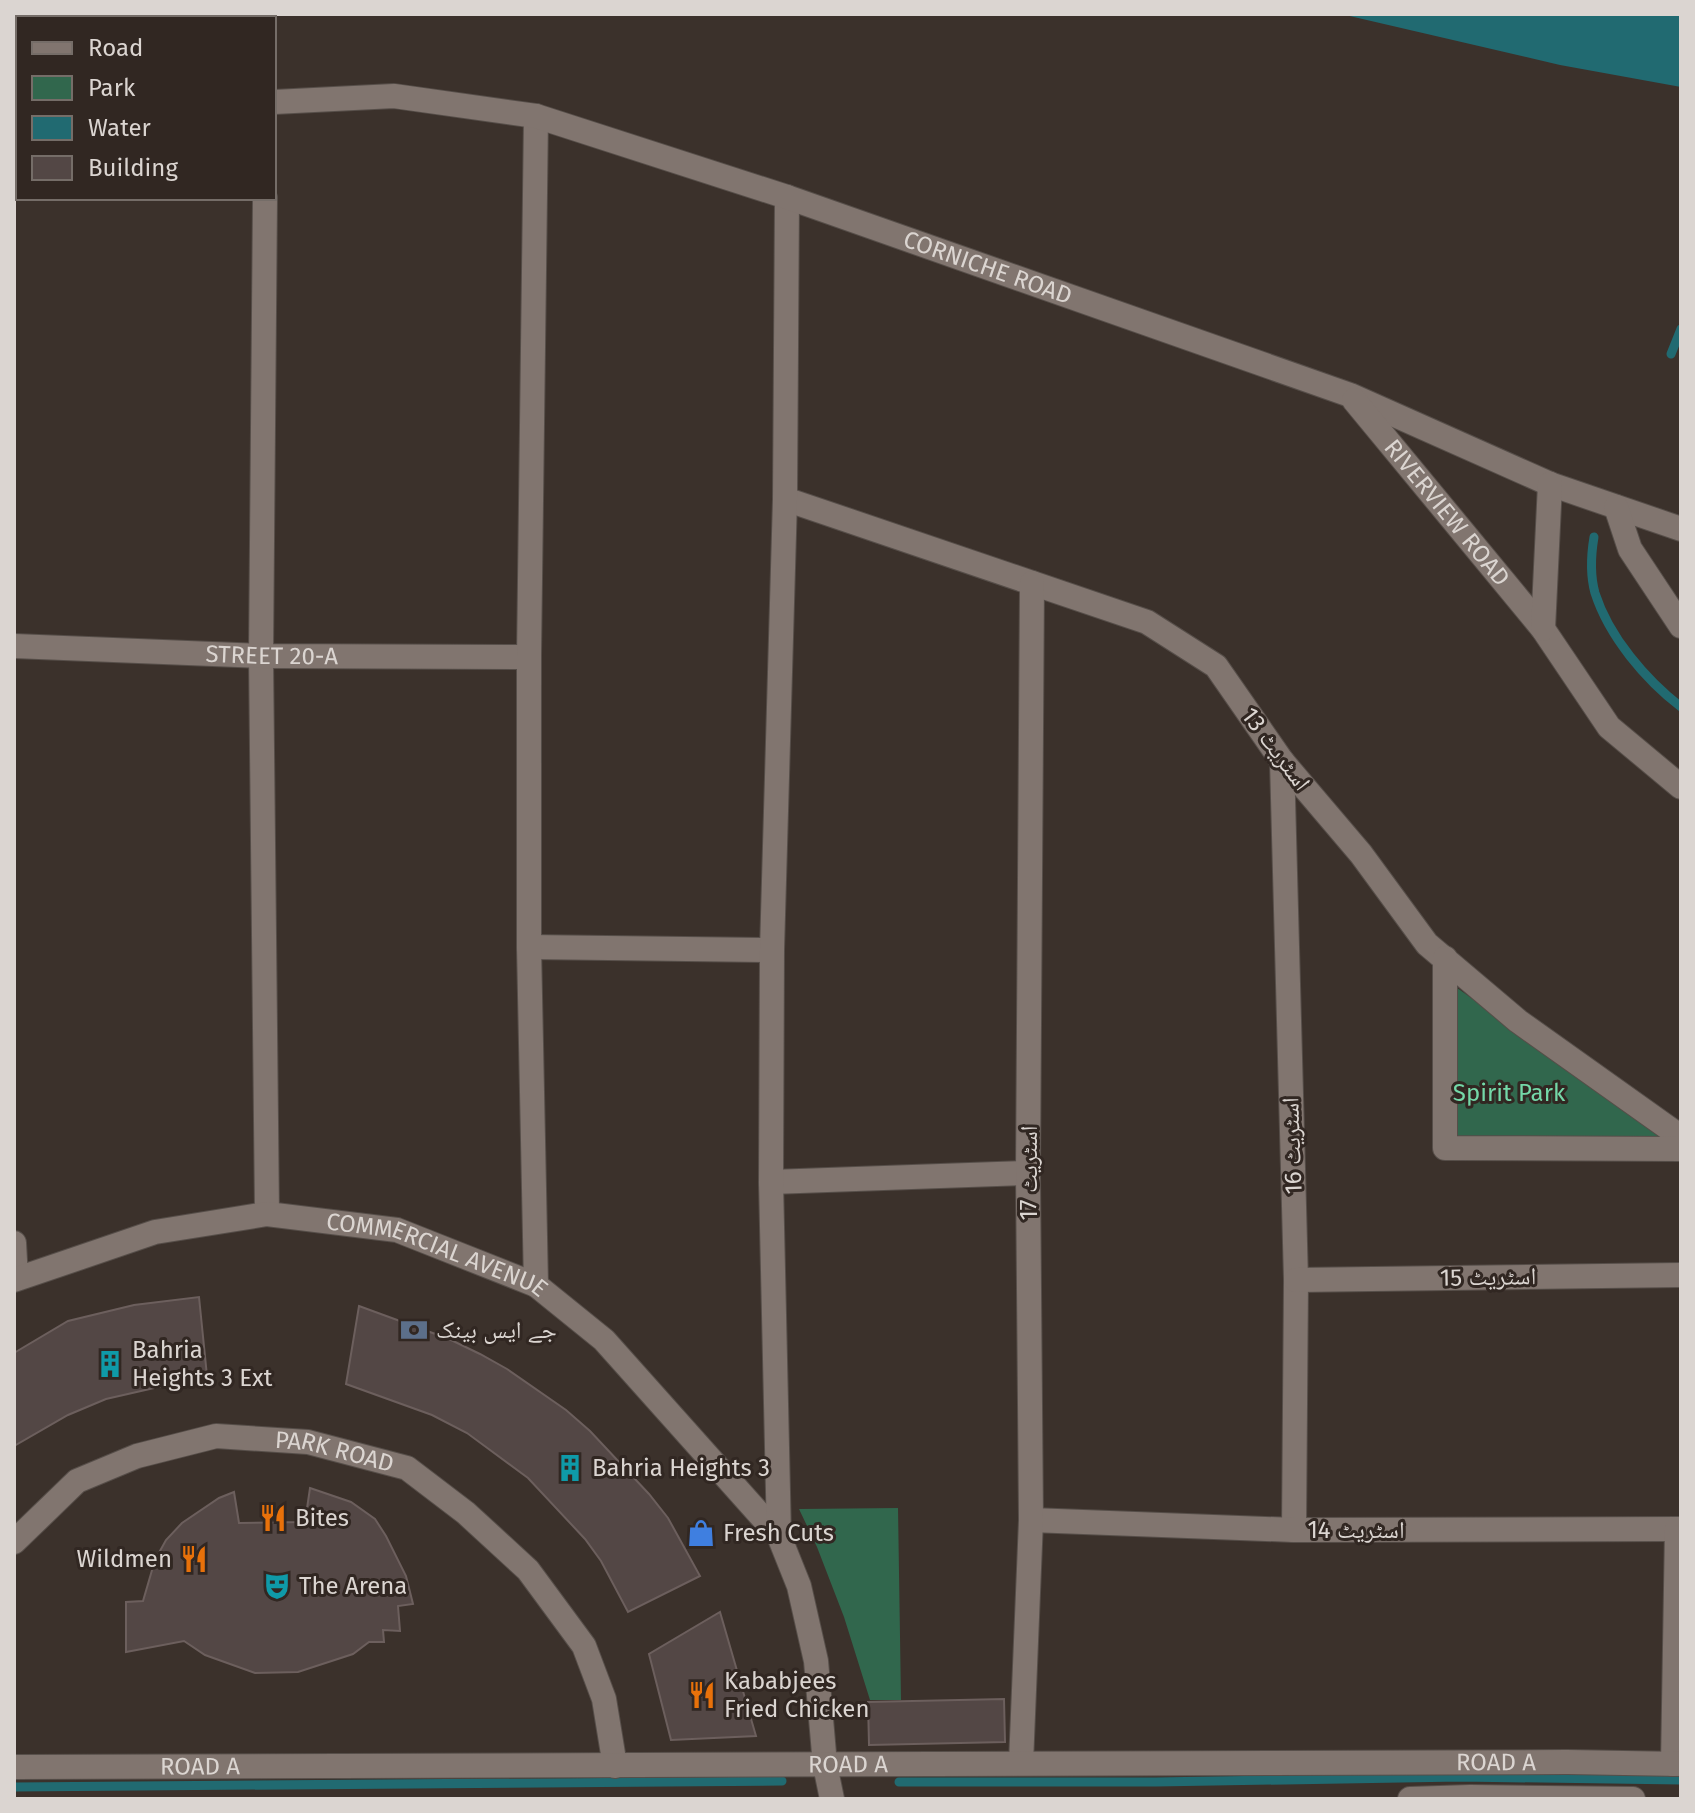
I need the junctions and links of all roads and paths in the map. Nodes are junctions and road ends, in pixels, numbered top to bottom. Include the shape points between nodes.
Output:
1 (276, 102) edge
2 (536, 116) junction
3 (787, 197) junction
4 (265, 200) edge
5 (1350, 395) junction
6 (1550, 484) junction
7 (785, 499) junction
8 (1616, 507) junction
9 (1681, 529) edge
10 (1032, 583) junction
11 (1681, 626) edge
12 (1543, 629) junction
13 (14, 646) edge
14 (261, 656) junction
15 (529, 657) junction
16 (1282, 761) junction
17 (1681, 787) edge
18 (529, 947) junction
19 (772, 950) junction
20 (1445, 958) junction
21 (1676, 1122) edge
22 (1681, 1149) edge
23 (1028, 1173) junction
24 (771, 1182) junction
25 (267, 1214) junction
26 (14, 1243) edge
27 (1681, 1275) edge
28 (15, 1279) edge
29 (1296, 1280) junction
30 (536, 1285) junction
31 (1031, 1520) junction
32 (1679, 1529) edge
33 (1294, 1530) junction
34 (779, 1536) junction
35 (14, 1542) edge
36 (1021, 1763) junction
37 (1677, 1764) edge
38 (825, 1765) junction
39 (615, 1766) junction
40 (14, 1767) edge
41 (832, 1799) edge
42 (1410, 1799) edge
43 (1633, 1799) edge

1 - 2 street, CORNICHE ROAD via 394,96
2 - 3 street, CORNICHE ROAD
2 - 15 street
3 - 5 street, CORNICHE ROAD
3 - 7 street
4 - 14 street
5 - 6 street, CORNICHE ROAD
5 - 12 street, RIVERVIEW ROAD
6 - 8 street, CORNICHE ROAD
6 - 12 street, RIVERVIEW ROAD
7 - 10 street, اسٹریٹ 13
7 - 19 street
8 - 9 street, CORNICHE ROAD
8 - 11 street via 1630,549
10 - 16 street, اسٹریٹ 13 via 1147,622 1216,666
10 - 23 street, اسٹریٹ 17
12 - 17 street, RIVERVIEW ROAD via 1609,727
13 - 14 street, STREET 20-A
14 - 15 street, STREET 20-A
14 - 25 street
15 - 18 street
16 - 20 street, اسٹریٹ 13 via 1361,854 1427,944
16 - 29 street, اسٹریٹ 16
18 - 19 street
18 - 30 street
19 - 24 street
20 - 21 street, اسٹریٹ 13 via 1518,1021
20 - 22 street via 1445,1148
23 - 24 street
23 - 31 street, اسٹریٹ 17
24 - 34 street
25 - 28 street, COMMERCIAL AVENUE via 155,1232
25 - 30 street, COMMERCIAL AVENUE via 397,1230
26 - 28 street
27 - 29 street, اسٹریٹ 15
29 - 33 street, اسٹریٹ 16
30 - 34 street, COMMERCIAL AVENUE via 604,1340
31 - 33 street, اسٹریٹ 14
31 - 36 street, اسٹریٹ 17
32 - 33 street, اسٹریٹ 14
32 - 37 street
34 - 38 street, COMMERCIAL AVENUE via 799,1586 816,1661
35 - 39 street, PARK ROAD via 77,1481 137,1456 216,1436 308,1442 407,1468 528,1570 584,1646 604,1699
36 - 37 street, ROAD A
36 - 38 street, ROAD A
38 - 39 street, ROAD A
38 - 41 street, COMMERCIAL AVENUE
39 - 40 street, ROAD A
42 - 43 street, ROAD A

